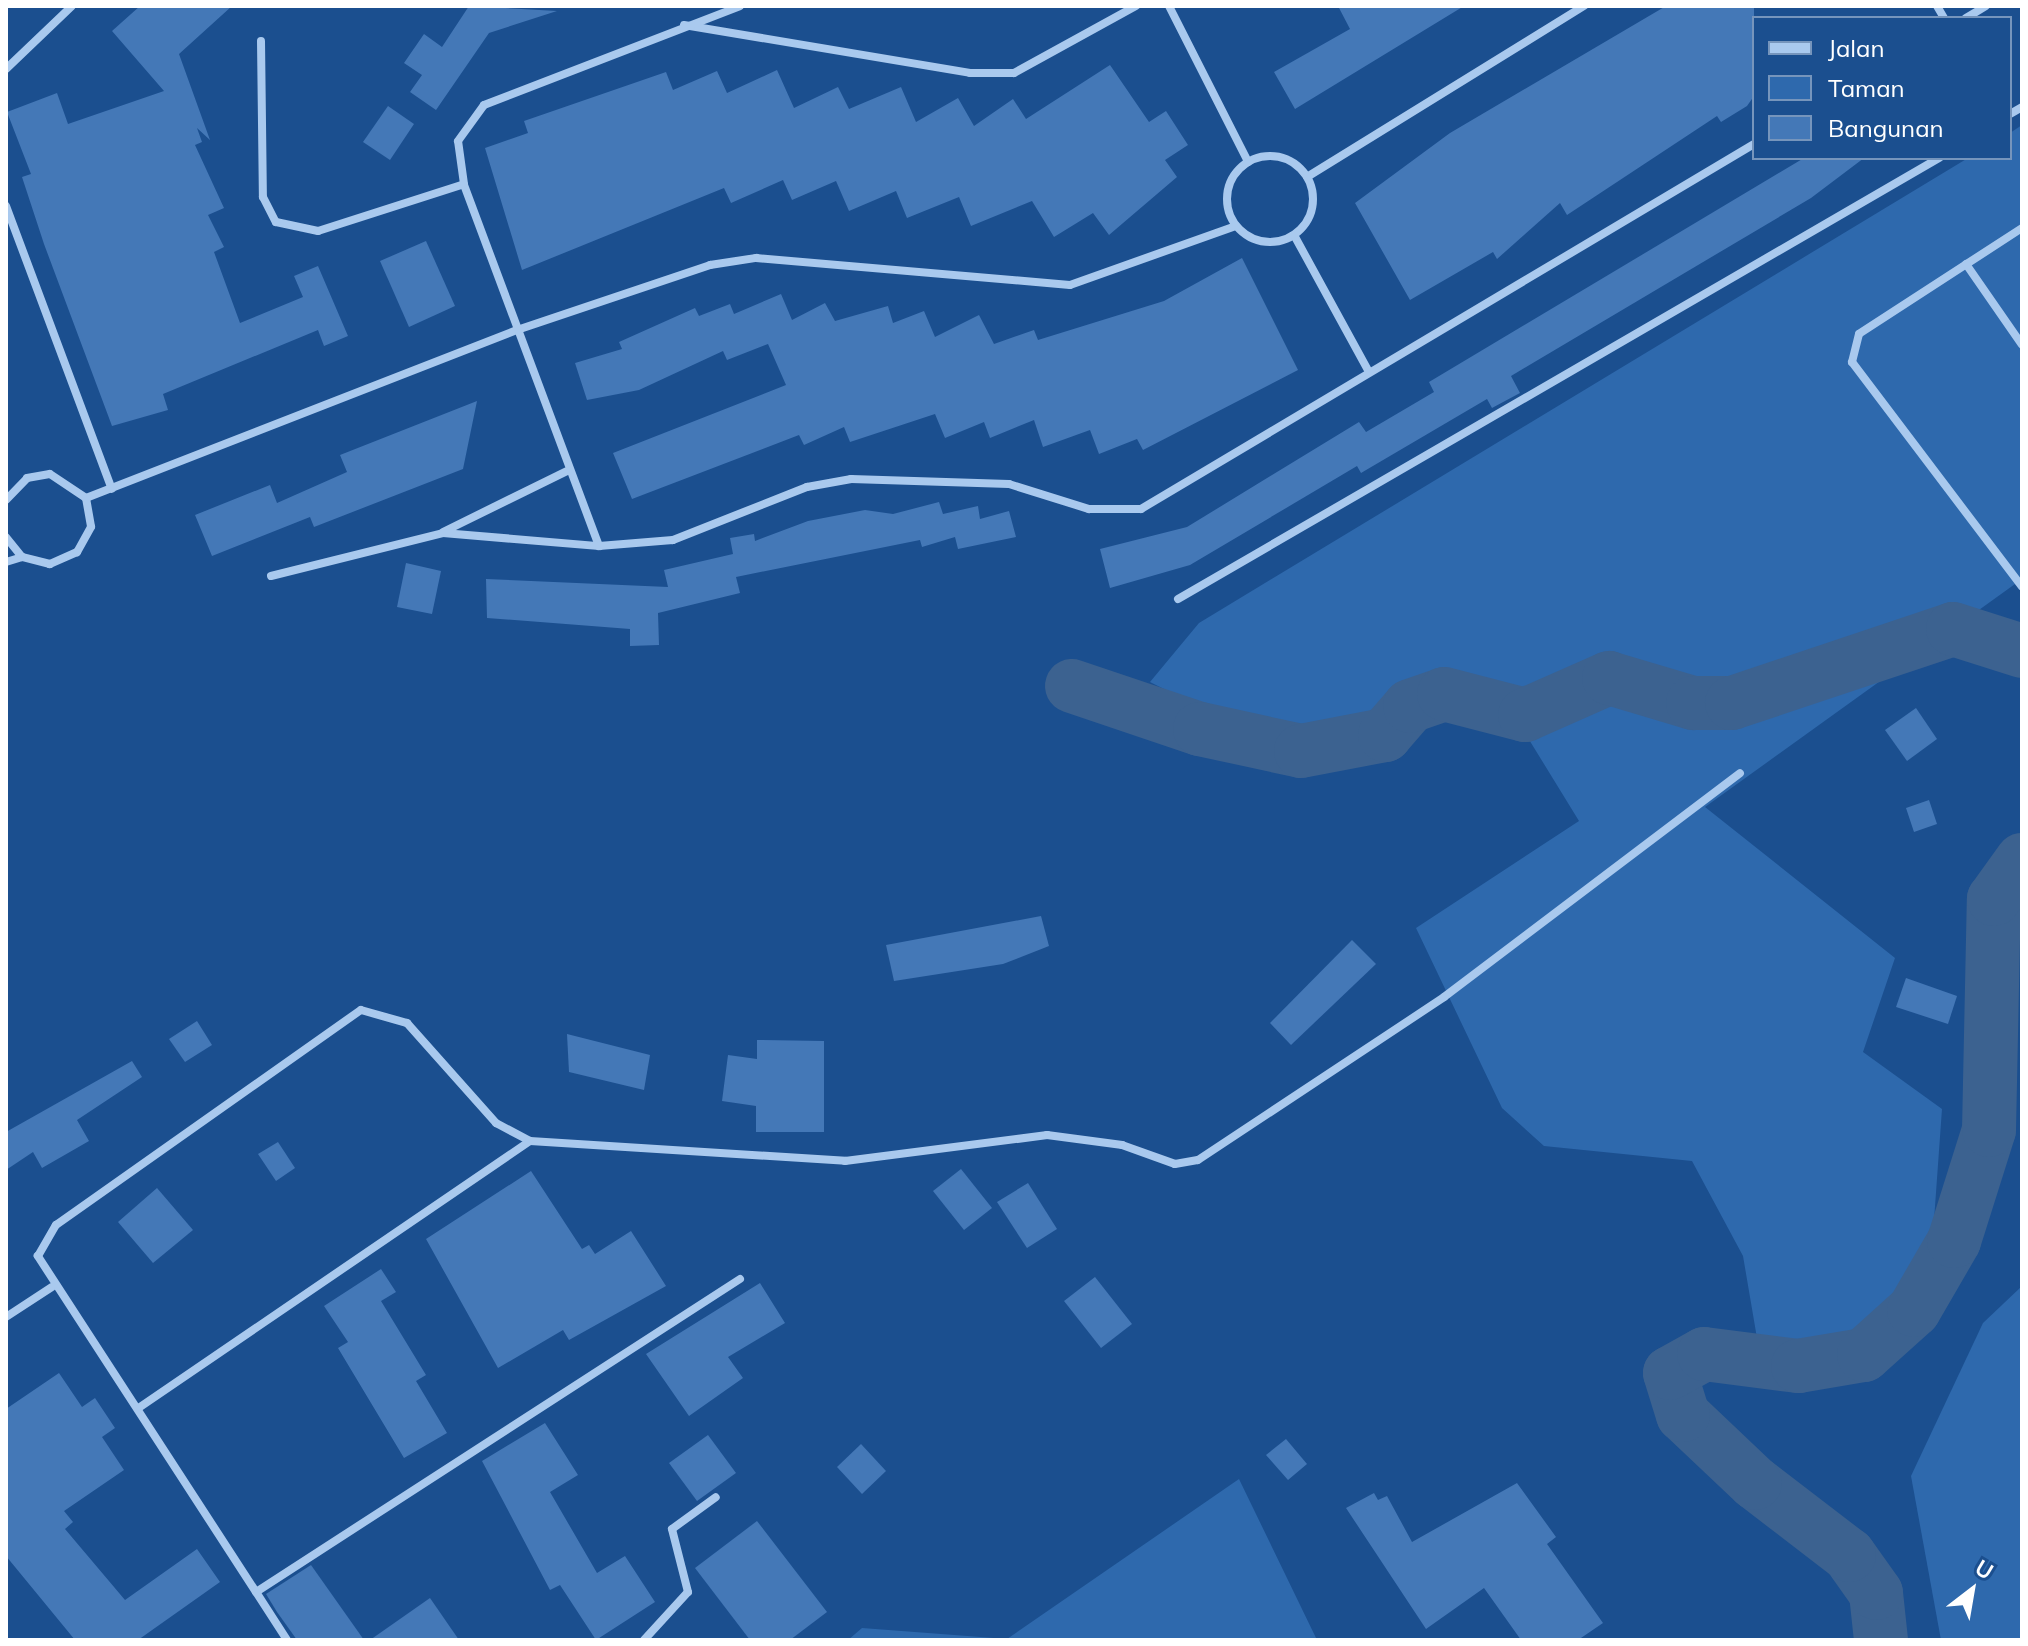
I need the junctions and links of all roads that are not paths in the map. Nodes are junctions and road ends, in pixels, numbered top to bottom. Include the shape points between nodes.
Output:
1 (72, 6) edge
2 (740, 6) edge
3 (1136, 6) edge
4 (1169, 6) edge
5 (1584, 6) edge
6 (683, 25) junction
7 (261, 41) dead end
8 (6, 69) edge
9 (1752, 145) edge
10 (1936, 160) edge
11 (1248, 162) junction
12 (1307, 177) junction
13 (464, 184) junction
14 (6, 206) edge
15 (1236, 226) junction
16 (2022, 228) edge
17 (1294, 235) junction
18 (1966, 264) junction
19 (517, 330) junction
20 (2022, 345) edge
21 (1369, 372) junction
22 (567, 471) junction
23 (112, 489) junction
24 (7, 494) edge
25 (86, 498) junction
26 (443, 533) junction
27 (6, 537) edge
28 (599, 546) junction
29 (22, 557) junction
30 (6, 562) edge
31 (271, 576) dead end
32 (2022, 587) edge
33 (1178, 599) dead end
34 (1740, 773) dead end
35 (530, 1141) junction
36 (740, 1279) dead end
37 (52, 1287) junction
38 (6, 1317) edge
39 (140, 1407) junction
40 (716, 1497) dead end
41 (256, 1592) junction
42 (287, 1640) edge
43 (644, 1640) edge

1 - 8 street
2 - 6 street
3 - 6 street via 1014,73 970,73
4 - 11 street
5 - 12 street
6 - 13 street via 484,105 458,141
7 - 13 street via 263,197 276,222 318,231
9 - 21 street
10 - 33 street
11 - 12 street via 1277,157
11 - 15 street via 1228,190
12 - 17 street via 1313,205
13 - 19 street
14 - 23 street
15 - 17 street via 1254,239
15 - 19 street via 1070,285 756,258 710,265
16 - 18 street
17 - 21 street
18 - 20 street
18 - 32 street via 1859,334 1852,362
19 - 22 street
19 - 23 street
21 - 28 street via 1141,509 1089,509 1009,484 851,479 807,487 673,540
22 - 26 street
22 - 28 street
23 - 25 street
24 - 25 street via 50,474
25 - 29 street via 91,527 77,552 50,564
26 - 28 street
26 - 31 street
27 - 29 street
29 - 30 street
34 - 35 street via 1444,997 1198,1160 1175,1164 1122,1145 1047,1135 845,1161
35 - 37 street via 496,1123 407,1023 361,1010 56,1225 38,1249
35 - 39 street
36 - 41 street
37 - 38 street
37 - 39 street
39 - 41 street
40 - 43 street via 672,1529 688,1592
41 - 42 street

